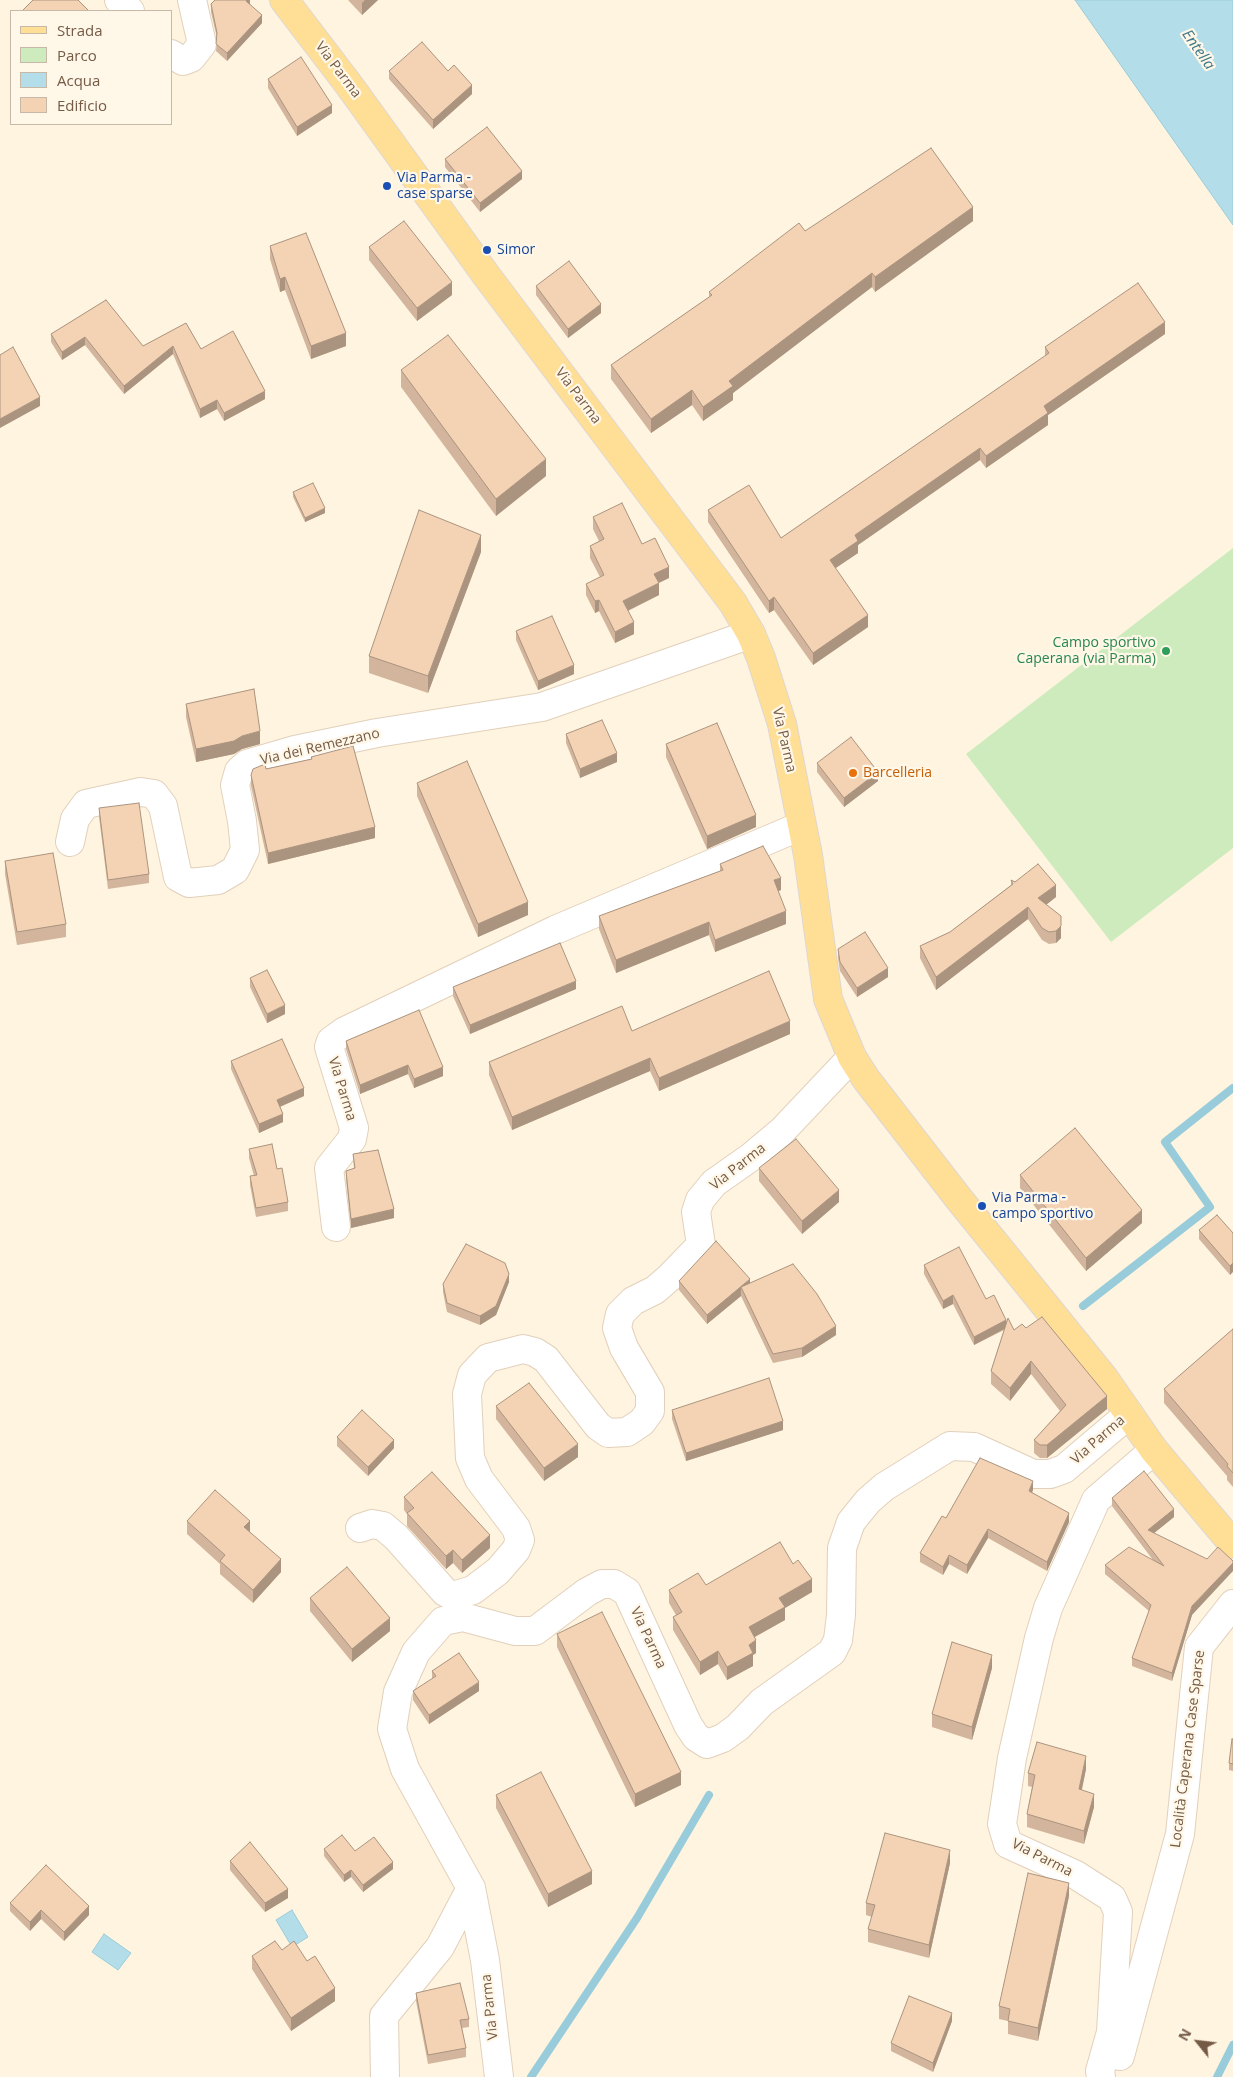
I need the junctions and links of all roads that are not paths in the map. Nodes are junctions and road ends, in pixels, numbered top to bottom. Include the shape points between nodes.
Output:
1 (119, 0) edge
2 (192, 0) edge
3 (284, 0) edge
4 (129, 10) edge
5 (172, 55) edge
6 (751, 634) junction
7 (801, 826) junction
8 (70, 842) dead end
9 (852, 1057) junction
10 (336, 1227) dead end
11 (1129, 1414) junction
12 (1154, 1450) junction
13 (360, 1528) dead end
14 (1233, 1544) edge
15 (1233, 1604) edge
16 (471, 1888) junction
17 (385, 2077) edge
18 (499, 2077) edge
19 (1101, 2077) edge
20 (1115, 2077) edge

1 - 4 street
2 - 5 street via 202,44 192,58 183,61
3 - 6 main road, Via Parma via 350,85 486,275 734,603
6 - 7 main road, Via Parma via 782,724
6 - 8 street, Via dei Remezzano via 542,707 377,734 295,750 247,764 239,771 235,785 245,850 235,870 218,880 189,883 178,877 163,806 154,794 141,792 86,804 75,819
7 - 9 main road, Via Parma via 828,999
7 - 10 street, Via Parma via 554,930 331,1040 329,1047 354,1128 352,1139 328,1168
9 - 11 main road, Via Parma
9 - 13 street, Via Parma via 782,1131 714,1183 700,1200 696,1212 701,1245 655,1290 633,1300 620,1314 617,1328 624,1348 650,1392 650,1411 642,1422 627,1432 608,1433 598,1426 546,1359 535,1352 523,1349 488,1358 472,1376 466,1394 470,1458 479,1479 516,1528 520,1540 516,1550 498,1571 473,1590 453,1596 445,1592 383,1526 372,1524
11 - 12 main road, Via Parma
11 - 16 street, Via Parma via 1064,1469 1050,1474 1033,1474 974,1447 950,1446 884,1487 852,1522 842,1548 841,1615 838,1640 832,1652 762,1702 738,1727 707,1744 696,1737 688,1725 627,1592 614,1584 602,1584 587,1592 535,1631 515,1631 463,1617 443,1621 416,1652 398,1692 392,1729 405,1768
12 - 14 main road, Via Parma
12 - 19 street, Via Parma via 1096,1500 1048,1608 1012,1758 1002,1824 1008,1844 1076,1875 1112,1898 1118,1912 1111,2032
15 - 20 street, Località Caperana Case Sparse via 1199,1647 1180,1834
16 - 17 street via 440,1947 384,2016
16 - 18 street, Via Parma via 485,1960

